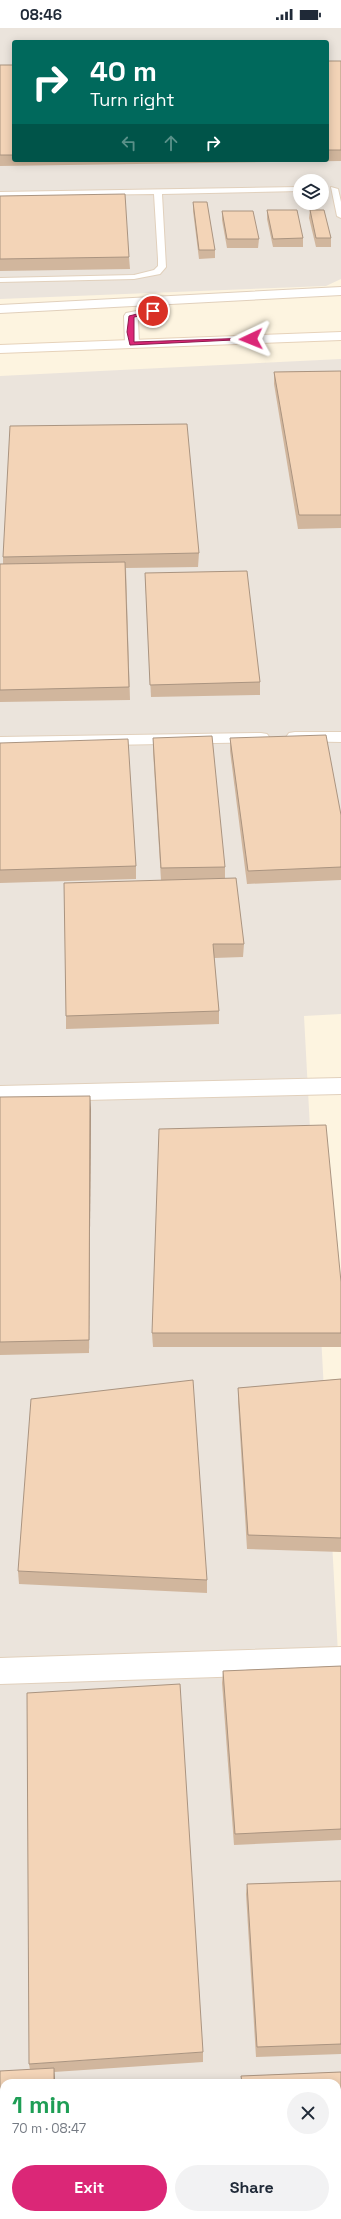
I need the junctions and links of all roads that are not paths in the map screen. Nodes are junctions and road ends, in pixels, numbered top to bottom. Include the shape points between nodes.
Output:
1 (293, 189) edge
2 (334, 189) edge
3 (158, 191) junction
4 (0, 194) edge
5 (341, 216) edge
6 (0, 280) edge
7 (341, 291) edge
8 (341, 300) edge
9 (0, 309) edge
10 (341, 324) edge
11 (341, 336) edge
12 (0, 337) edge
13 (131, 338) junction
14 (0, 349) edge
15 (341, 737) edge
16 (0, 742) edge
17 (341, 1086) edge
18 (0, 1094) edge
19 (341, 1660) edge
20 (0, 1671) edge

1 - 3 lane
2 - 5 lane
3 - 4 lane
3 - 6 lane via 162,267 157,272 134,277
7 - 9 street
8 - 13 street via 141,313 131,316
10 - 13 street
11 - 13 street
12 - 13 street
13 - 14 street
15 - 16 street
17 - 18 street
19 - 20 street

